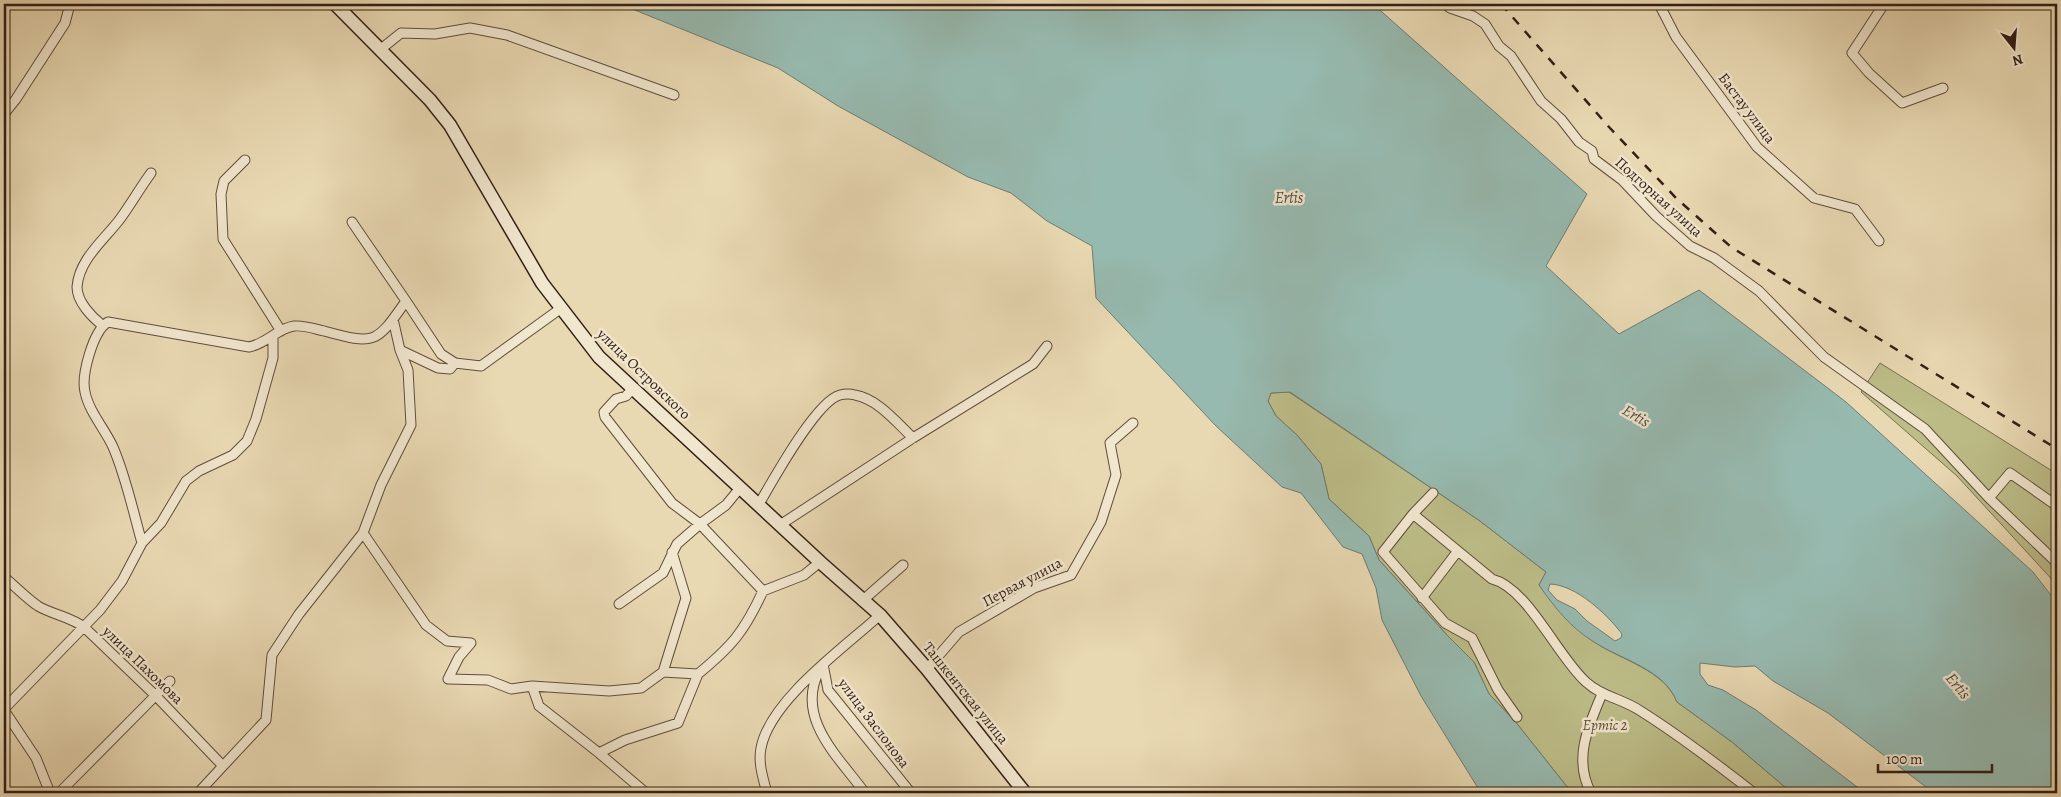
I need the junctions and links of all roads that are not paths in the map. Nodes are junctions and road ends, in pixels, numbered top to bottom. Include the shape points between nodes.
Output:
1 (70, 4) edge
2 (336, 4) edge
3 (1445, 4) edge
4 (1659, 4) edge
5 (1884, 4) edge
6 (381, 49) junction
7 (1943, 88) dead end
8 (674, 95) dead end
9 (4, 114) edge
10 (245, 160) dead end
11 (151, 173) dead end
12 (352, 222) dead end
13 (1879, 241) dead end
14 (406, 301) junction
15 (560, 309) junction
16 (393, 320) junction
17 (105, 324) junction
18 (277, 334) junction
19 (1047, 346) dead end
20 (400, 350) junction
21 (455, 363) junction
22 (633, 388) junction
23 (1133, 423) dead end
24 (913, 438) junction
25 (740, 488) junction
26 (1433, 493) dead end
27 (1989, 498) junction
28 (759, 504) junction
29 (2057, 506) edge
30 (1413, 514) junction
31 (700, 524) junction
32 (780, 525) junction
33 (362, 533) junction
34 (142, 543) junction
35 (672, 552) junction
36 (1457, 552) junction
37 (820, 562) junction
38 (2057, 563) edge
39 (903, 565) dead end
40 (4, 577) edge
41 (763, 591) junction
42 (1422, 598) junction
43 (862, 601) junction
44 (619, 604) dead end
45 (880, 615) junction
46 (85, 628) junction
47 (823, 664) junction
48 (927, 670) junction
49 (663, 672) junction
50 (698, 674) junction
51 (170, 682) dead end
52 (532, 686) junction
53 (1602, 694) junction
54 (156, 696) junction
55 (4, 709) edge
56 (1517, 718) dead end
57 (599, 753) junction
58 (223, 766) junction
59 (50, 793) edge
60 (59, 793) edge
61 (198, 793) edge
62 (646, 793) edge
63 (767, 793) edge
64 (865, 793) edge
65 (911, 793) edge
66 (1025, 793) edge
67 (1591, 793) edge
68 (1754, 793) edge

1 - 9 street via 64,23
2 - 6 main road, улица Островского
3 - 27 street, Подгорная улица via 1485,24 1541,101 1579,142 1592,151 1594,159 1622,180 1677,235 1759,291 1824,356 1925,429
4 - 13 street, Бастау улица via 1676,37 1757,147 1814,198 1855,209
5 - 7 street via 1852,53 1869,74 1902,103
6 - 8 street via 401,33 435,34 470,28 506,35
6 - 15 main road, улица Островского via 450,125
10 - 18 street via 224,181 221,194 223,239
11 - 17 street via 120,219 94,249 80,275 77,288 80,298 93,318
12 - 14 street
14 - 16 street
14 - 21 street via 441,354
15 - 21 street via 481,366
15 - 22 main road, улица Островского via 599,357
16 - 18 street via 384,332 368,340 358,341 303,326 293,326
16 - 20 street
17 - 18 street via 249,346 258,345
17 - 34 street via 93,342 84,391 113,447
18 - 34 street via 256,419 247,441 233,455 191,476 158,529
19 - 24 street via 1033,364
20 - 21 street via 438,368 450,369
20 - 33 street via 408,370 411,425 381,485
22 - 25 main road, улица Островского
22 - 31 street via 626,396 616,399 604,412 605,417 672,502
23 - 48 street, Первая улица via 1110,443 1116,475 1101,522 1071,575 1034,588 959,632
24 - 28 street via 868,399 839,395 822,407 800,435
24 - 32 street
25 - 28 main road, улица Островского
25 - 31 street via 726,505
26 - 30 street
27 - 29 street via 2010,473
27 - 38 street, Подгорная улица via 2042,545
28 - 32 main road, улица Островского
30 - 36 street
30 - 42 street via 1383,552
31 - 35 street
31 - 41 street
32 - 37 main road, улица Островского
33 - 52 street via 426,625 446,641 471,644 459,657 448,679 488,680 511,689
33 - 58 street via 299,614 272,655 266,720
34 - 46 street via 122,581
35 - 44 street via 663,573
35 - 49 street via 686,598
36 - 42 street
36 - 53 street via 1492,579 1504,582 1523,601 1585,682
37 - 41 street via 804,575
37 - 43 main road, улица Островского
39 - 43 street
40 - 46 street, улица Пахомова via 37,605
41 - 50 street via 748,624 724,653
42 - 56 street via 1445,623 1472,638 1498,690
43 - 45 main road, улица Островского
45 - 47 street
45 - 48 main road, Ташкентская улица
46 - 54 street, улица Пахомова
46 - 55 street
47 - 63 street via 776,713 761,746 759,758
47 - 64 street, улица Заслонова via 812,696 816,725
47 - 65 street, улица Заслонова via 828,690
48 - 66 main road, Ташкентская улица
49 - 50 street
49 - 52 street via 641,688 609,691
50 - 57 street via 678,723 625,740
51 - 54 street
52 - 57 street via 539,706
53 - 67 street via 1585,733 1582,757
53 - 68 street via 1639,710
54 - 58 street, улица Пахомова
54 - 60 street
55 - 59 street via 36,758
57 - 62 street
58 - 61 street

